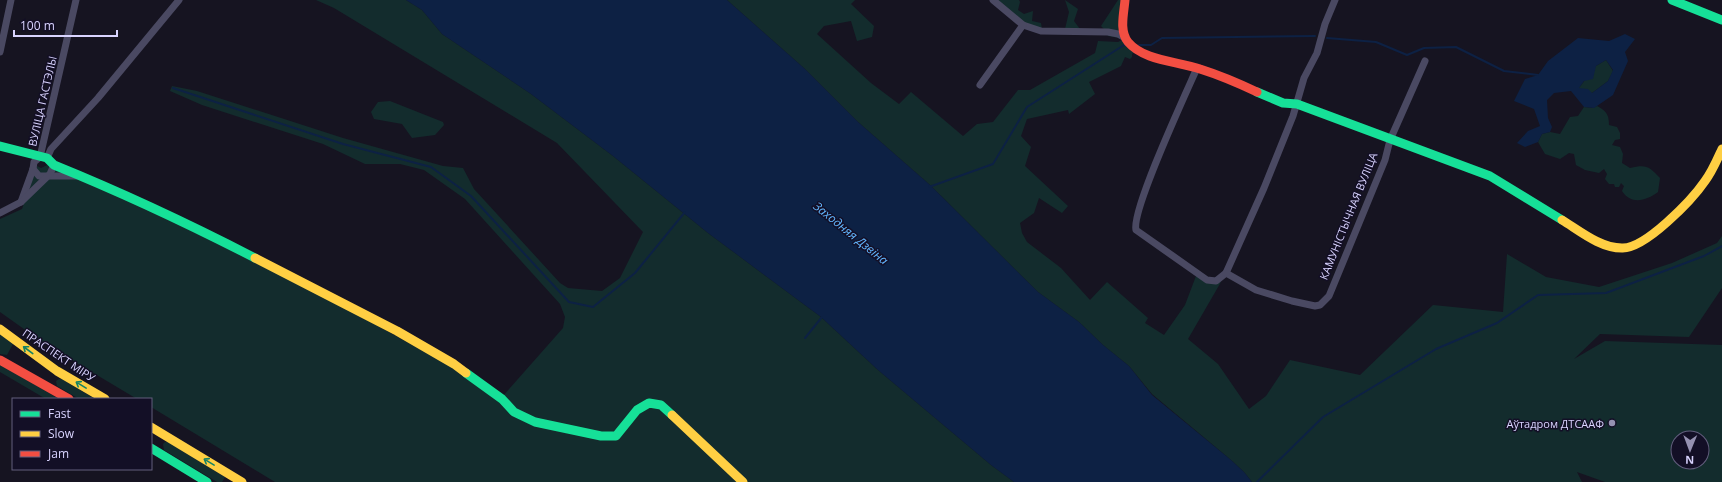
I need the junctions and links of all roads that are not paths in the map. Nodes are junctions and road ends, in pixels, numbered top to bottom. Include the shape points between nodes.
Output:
1 (11, 0) edge
2 (76, 0) edge
3 (179, 0) edge
4 (993, 0) edge
5 (1125, 0) edge
6 (1335, 0) edge
7 (1672, 0) edge
8 (1722, 20) edge
9 (1023, 25) junction
10 (1126, 38) junction
11 (0, 52) edge
12 (1425, 61) dead end
13 (1197, 68) junction
14 (980, 85) dead end
15 (1297, 104) junction
16 (1390, 140) junction
17 (0, 146) edge
18 (1722, 149) edge
19 (47, 160) junction
20 (33, 169) junction
21 (79, 176) junction
22 (46, 177) junction
23 (21, 202) junction
24 (0, 213) edge
25 (1226, 273) junction
26 (0, 329) edge
27 (0, 360) edge
28 (57, 371) junction
29 (48, 386) junction
30 (67, 398) edge
31 (103, 398) edge
32 (152, 428) edge
33 (164, 435) junction
34 (153, 450) edge
35 (207, 482) edge
36 (242, 482) edge
37 (743, 482) edge

1 - 11 street
2 - 19 street, ВУЛІЦА ГАСТЭЛЫ
3 - 19 street, ВУЛІЦА ГАСТЭЛЫ via 98,98 51,149
4 - 9 street
5 - 10 street via 1123,30
6 - 15 street via 1317,53 1304,78
7 - 8 street
9 - 10 street via 1041,30 1108,32
9 - 14 street
10 - 13 street via 1140,51
12 - 16 street, КАМУНІСТЫЧНАЯ ВУЛІЦА
13 - 15 street via 1283,102
13 - 25 street via 1156,164 1135,227 1138,233 1207,280 1216,281
15 - 16 street
15 - 25 street via 1264,188
16 - 18 street via 1490,176 1596,241 1613,248 1638,244 1648,238 1696,194
16 - 25 street, КАМУНІСТЫЧНАЯ ВУЛІЦА via 1385,160 1326,300 1320,305 1292,301 1256,290
17 - 19 street
19 - 20 street, ВУЛІЦА ГАСТЭЛЫ via 34,162
19 - 21 street
19 - 22 street, ВУЛІЦА ГАСТЭЛЫ via 53,170
20 - 22 street via 40,176
20 - 23 street, ВУЛІЦА ГАСТЭЛЫ
21 - 22 street
21 - 37 street via 190,225 397,331 454,364 502,399 514,412 535,422 586,434 616,436 639,408 653,402 661,405
22 - 23 street, ВУЛІЦА ГАСТЭЛЫ
23 - 24 street, ВУЛІЦА ГАСТЭЛЫ
28 -> 26 street, ПРАСПЕКТ МІРУ
27 - 29 street
28 - 29 street
31 -> 28 street, ПРАСПЕКТ МІРУ
29 - 30 street
32 - 33 street
33 - 34 street
36 -> 33 street
34 - 35 street

